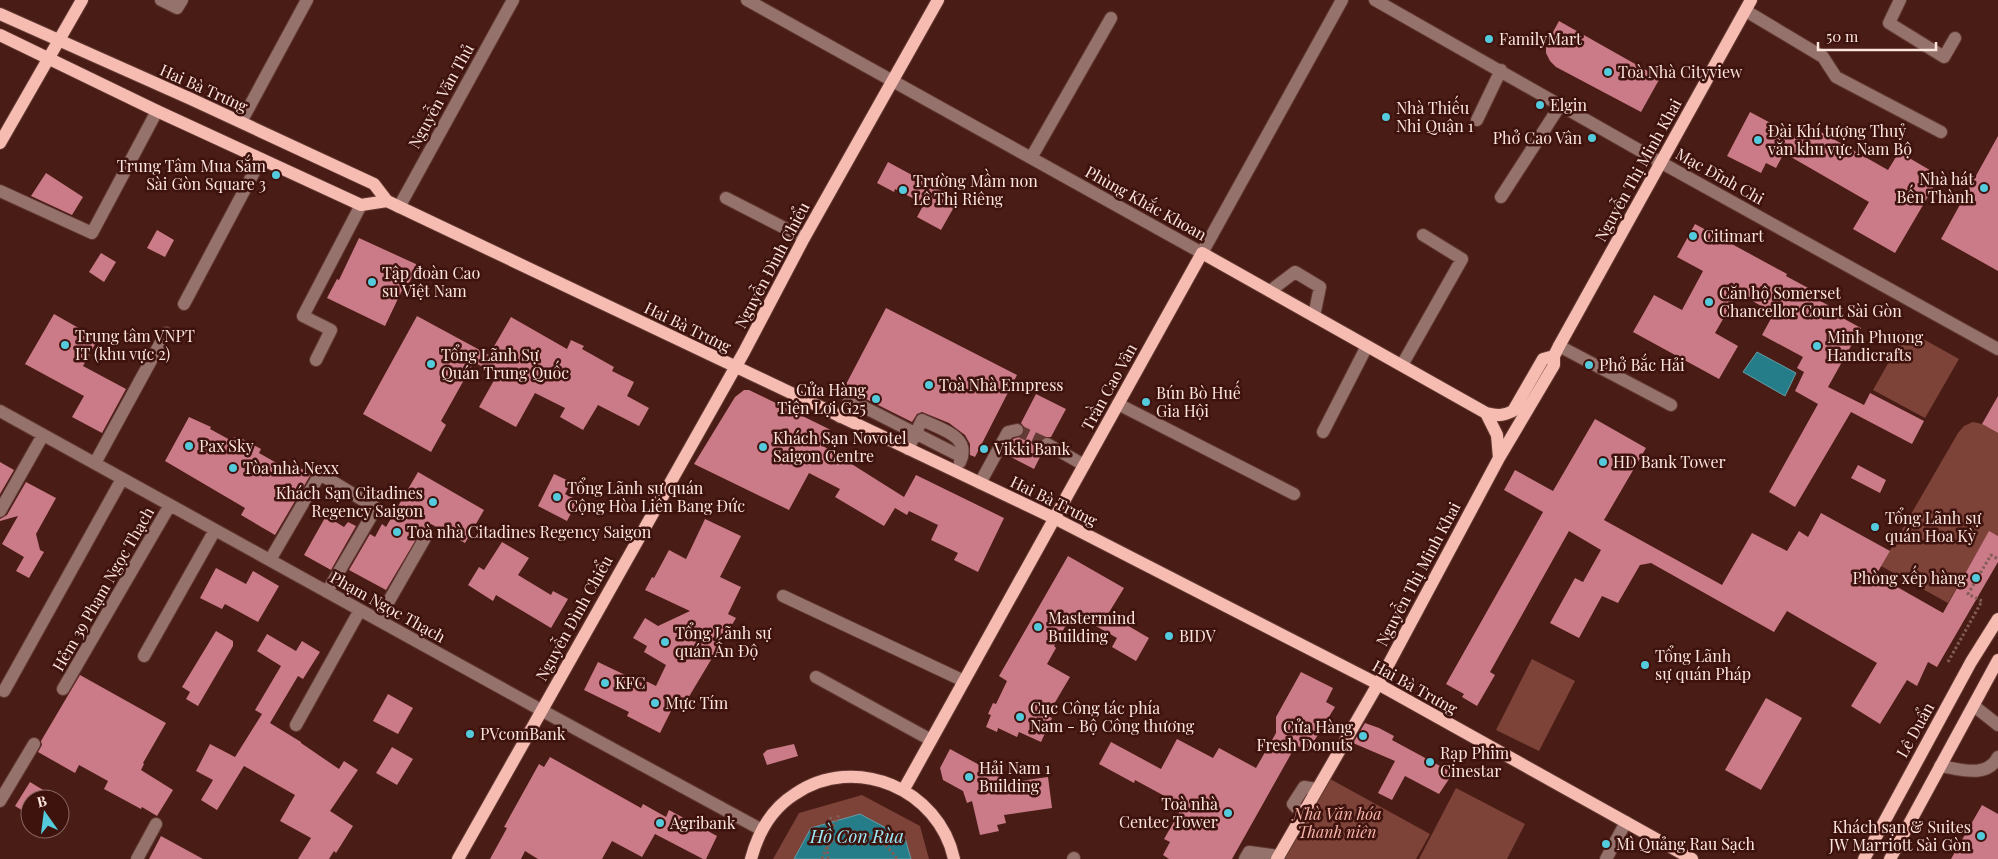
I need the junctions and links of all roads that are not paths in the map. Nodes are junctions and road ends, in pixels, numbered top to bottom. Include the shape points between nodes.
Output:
1 (82, 0) edge
2 (161, 0) edge
3 (182, 0) edge
4 (307, 0) edge
5 (513, 0) edge
6 (747, 0) edge
7 (938, 0) edge
8 (1342, 0) edge
9 (1375, 0) edge
10 (1897, 1) edge
11 (1749, 5) edge
12 (0, 14) edge
13 (1111, 18) dead end
14 (0, 35) edge
15 (1955, 38) dead end
16 (59, 40) junction
17 (49, 58) junction
18 (1502, 70) junction
19 (892, 81) junction
20 (1561, 104) junction
21 (157, 110) junction
22 (1477, 120) dead end
23 (240, 122) junction
24 (1941, 132) dead end
25 (0, 144) edge
26 (1030, 158) junction
27 (262, 159) junction
28 (1660, 162) junction
29 (374, 184) junction
30 (0, 191) edge
31 (1500, 197) dead end
32 (726, 198) dead end
33 (393, 204) junction
34 (361, 206) junction
35 (1422, 235) dead end
36 (804, 238) junction
37 (1202, 253) junction
38 (1270, 292) junction
39 (184, 304) dead end
40 (1314, 316) junction
41 (166, 333) dead end
42 (1367, 346) junction
43 (1998, 349) edge
44 (1556, 351) junction
45 (316, 360) dead end
46 (1402, 365) junction
47 (735, 368) junction
48 (1118, 404) junction
49 (1671, 404) dead end
50 (0, 411) edge
51 (1486, 413) junction
52 (840, 417) junction
53 (1018, 430) dead end
54 (1323, 432) dead end
55 (915, 433) junction
56 (43, 434) junction
57 (1047, 444) tunnel mouth
58 (908, 449) junction
59 (1499, 458) junction
60 (95, 464) junction
61 (1084, 465) junction
62 (956, 471) junction
63 (122, 479) junction
64 (980, 483) junction
65 (1294, 494) dead end
66 (170, 505) junction
67 (0, 511) edge
68 (1054, 518) junction
69 (215, 530) junction
70 (425, 538) dead end
71 (270, 560) junction
72 (327, 592) junction
73 (783, 596) dead end
74 (360, 610) junction
75 (1998, 619) edge
76 (378, 620) junction
77 (144, 656) dead end
78 (1998, 660) edge
79 (1971, 662) junction
80 (1995, 674) edge
81 (816, 677) dead end
82 (964, 681) junction
83 (1378, 684) junction
84 (63, 689) dead end
85 (4, 691) dead end
86 (1974, 706) junction
87 (541, 710) junction
88 (296, 725) dead end
89 (1998, 726) edge
90 (931, 740) junction
91 (34, 744) dead end
92 (1998, 757) edge
93 (1940, 766) junction
94 (1912, 770) junction
95 (1932, 781) junction
96 (904, 790) junction
97 (0, 801) edge
98 (1626, 822) junction
99 (156, 824) dead end
100 (762, 830) junction
101 (1278, 857) edge
102 (137, 859) edge
103 (458, 859) edge
104 (751, 859) edge
105 (954, 859) edge
106 (1245, 859) edge
107 (1606, 859) edge
108 (1692, 859) edge
109 (1864, 859) edge
110 (1890, 859) edge

1 - 16 main road
2 - 3 street via 177,8
4 - 23 street
5 - 33 street, Nguyễn Văn Thủ
6 - 19 street, Phùng Khắc Khoan
7 - 19 main road, Nguyễn Đình Chiểu
8 - 37 street, Trần Cao Vân
9 - 18 street, Mạc Đĩnh Chi
10 - 15 street via 1889,23 1944,57
11 - 24 street via 1823,57 1836,77
11 - 28 main road, Nguyễn Thị Minh Khai
12 - 16 main road, Hai Bà Trưng
13 - 26 street
14 - 17 main road
16 - 17 main road
16 - 23 main road, Hai Bà Trưng
17 - 21 main road
17 - 25 main road
18 - 20 street, Mạc Đĩnh Chi
18 - 22 street
19 - 26 street, Phùng Khắc Khoan
19 - 36 main road, Nguyễn Đình Chiểu
20 - 28 street, Mạc Đĩnh Chi
20 - 31 street
21 - 27 main road
21 - 30 street via 92,233
23 - 29 main road, Hai Bà Trưng
26 - 37 street, Phùng Khắc Khoan
27 - 34 main road
27 - 39 street
28 - 43 street, Mạc Đĩnh Chi
28 - 44 main road, Nguyễn Thị Minh Khai
29 - 33 main road, Hai Bà Trưng
29 - 34 main road
32 - 36 street
33 - 34 main road
33 - 47 main road, Hai Bà Trưng
34 - 45 street via 303,316 331,330
35 - 46 street via 1462,259
36 - 47 main road, Nguyễn Đình Chiểu
37 - 38 main road, Phùng Khắc Khoan
37 - 48 main road, Trần Cao Vân
38 - 40 main road, Phùng Khắc Khoan
38 - 40 street via 1295,272 1320,286
40 - 42 main road, Phùng Khắc Khoan
41 - 60 street
42 - 46 main road, Phùng Khắc Khoan
42 - 54 street
44 - 49 street
44 - 51 main road, Nguyễn Thị Minh Khai via 1544,359 1513,411 1495,416
44 - 59 main road, Nguyễn Thị Minh Khai via 1554,365
46 - 51 main road, Phùng Khắc Khoan
47 - 52 main road, Hai Bà Trưng
47 - 87 main road, Nguyễn Đình Chiểu
48 - 61 main road, Trần Cao Vân
48 - 65 street
50 - 56 street, Phạm Ngọc Thạch
51 - 59 main road via 1497,435
52 - 55 street via 850,400
52 - 58 main road, Hai Bà Trưng
53 - 64 street via 1008,432
55 - 58 street
55 - 62 street via 962,457
56 - 60 street, Phạm Ngọc Thạch
56 - 67 street
57 - 61 street
58 - 62 main road, Hai Bà Trưng
59 - 83 main road, Nguyễn Thị Minh Khai
60 - 63 street, Phạm Ngọc Thạch
61 - 68 main road, Trần Cao Vân
62 - 64 main road, Hai Bà Trưng
63 - 66 street, Phạm Ngọc Thạch
63 - 85 street
64 - 68 main road, Hai Bà Trưng
66 - 69 street, Phạm Ngọc Thạch
66 - 84 street, Hẻm 39 Phạm Ngọc Thạch
68 - 82 main road, Trần Cao Vân
68 - 83 main road, Hai Bà Trưng
69 - 71 street, Phạm Ngọc Thạch
69 - 77 street
70 - 76 street
71 - 72 street, Phạm Ngọc Thạch
71 - 72 street via 320,474 376,508
72 - 74 street, Phạm Ngọc Thạch
73 - 82 street
74 - 76 street, Phạm Ngọc Thạch
74 - 88 street
75 - 79 main road, Lê Duẩn
76 - 87 street, Phạm Ngọc Thạch
78 - 80 main road
79 - 80 main road
79 - 94 main road, Lê Duẩn
80 - 86 main road
81 - 90 street
82 - 90 main road, Trần Cao Vân
83 - 98 main road, Hai Bà Trưng
83 - 101 main road, Nguyễn Thị Minh Khai
86 - 89 street
86 - 93 main road
87 - 100 street, Phạm Ngọc Thạch
87 - 103 main road, Nguyễn Đình Chiểu
90 - 96 main road, Trần Cao Vân
91 - 97 street
92 - 93 street via 1994,764 1979,772
93 - 95 main road
94 - 95 main road
94 - 109 main road, Lê Duẩn
95 - 110 main road
96 - 100 main road via 873,778 824,780 782,804
96 - 105 main road via 917,798 939,822
98 - 107 street
98 - 108 main road, Hai Bà Trưng
99 - 102 street
100 - 104 main road
101 - 106 street via 1249,852

